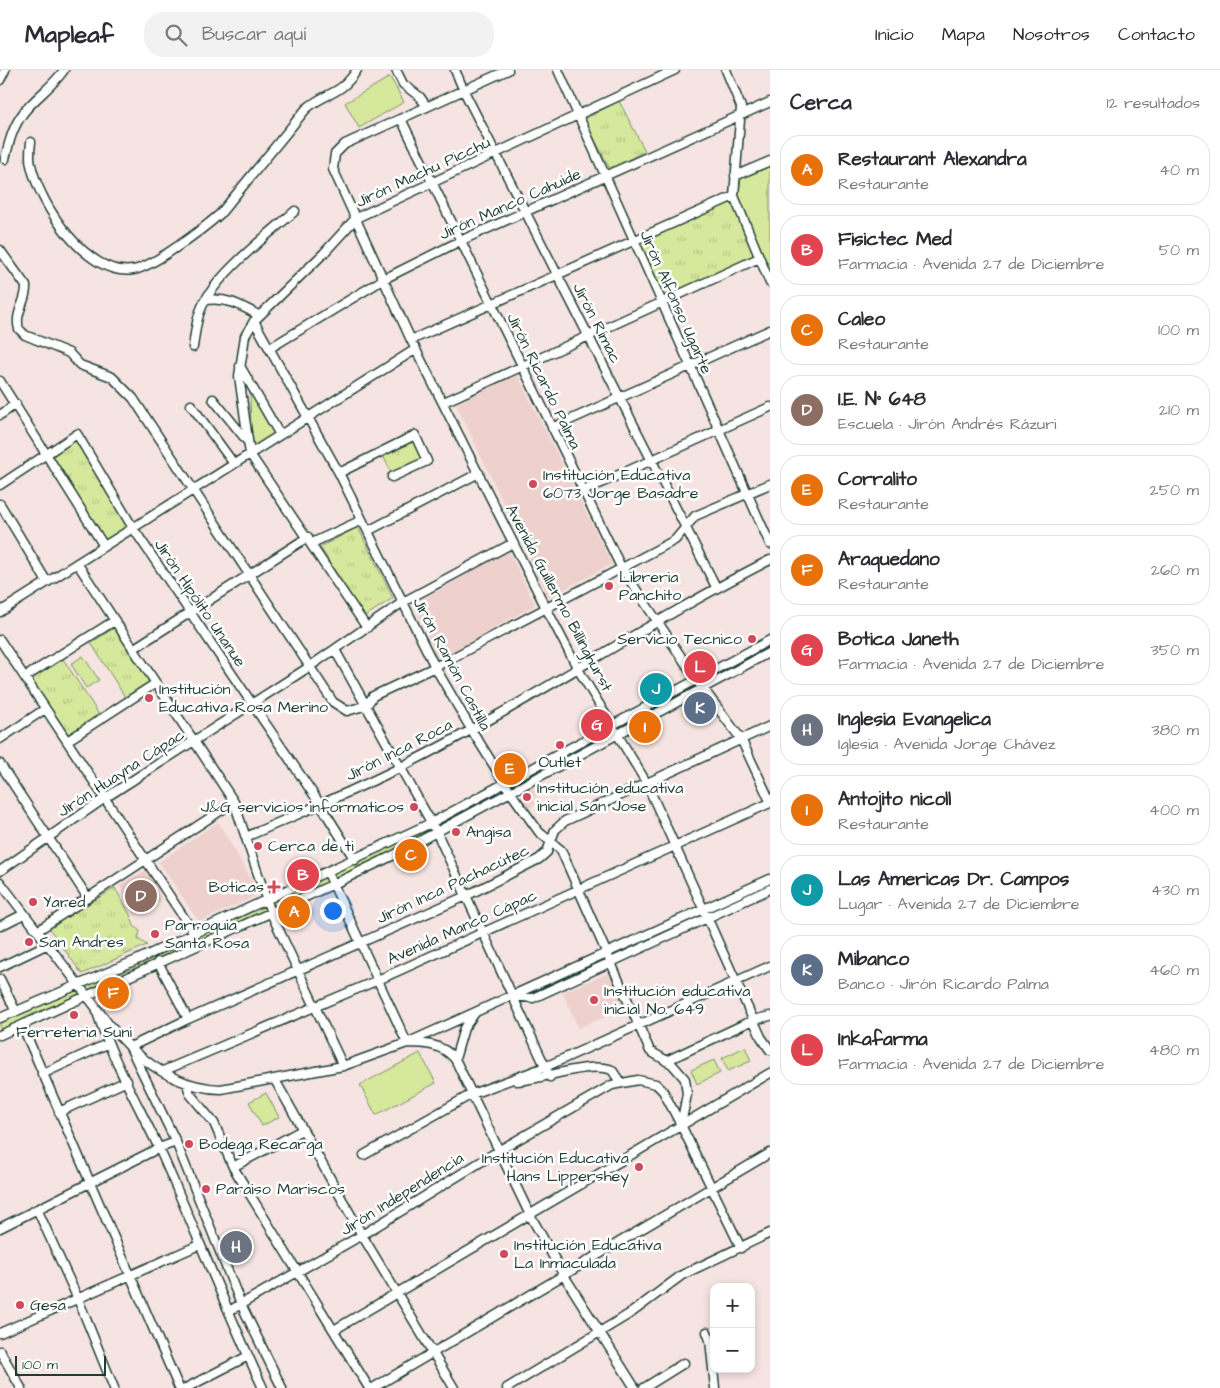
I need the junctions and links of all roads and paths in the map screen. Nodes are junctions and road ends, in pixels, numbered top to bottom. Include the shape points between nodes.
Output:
1 (5, 70) edge
2 (64, 70) edge
3 (357, 70) edge
4 (455, 70) edge
5 (558, 70) edge
6 (675, 70) edge
7 (726, 70) edge
8 (397, 71) edge
9 (502, 71) edge
10 (0, 80) edge
11 (464, 91) junction
12 (770, 102) edge
13 (427, 107) junction
14 (578, 115) junction
15 (741, 116) junction
16 (401, 119) junction
17 (31, 142) dead end
18 (496, 153) junction
19 (5, 159) dead end
20 (770, 161) edge
21 (605, 176) junction
22 (735, 176) junction
23 (431, 183) junction
24 (734, 196) junction
25 (296, 211) dead end
26 (526, 212) junction
27 (356, 218) junction
28 (634, 240) junction
29 (460, 241) junction
30 (0, 250) edge
31 (759, 258) junction
32 (557, 275) junction
33 (384, 279) junction
34 (770, 283) edge
35 (206, 300) junction
36 (662, 302) junction
37 (490, 304) junction
38 (256, 318) junction
39 (770, 330) edge
40 (588, 336) junction
41 (411, 340) junction
42 (193, 347) dead end
43 (270, 348) junction
44 (416, 349) junction
45 (240, 366) junction
46 (522, 366) junction
47 (690, 366) junction
48 (0, 381) edge
49 (620, 397) junction
50 (213, 399) dead end
51 (444, 402) junction
52 (16, 404) junction
53 (191, 405) dead end
54 (770, 407) edge
55 (0, 415) edge
56 (308, 417) junction
57 (552, 428) junction
58 (719, 430) junction
59 (280, 435) junction
60 (249, 444) junction
61 (47, 453) junction
62 (250, 454) junction
63 (652, 460) junction
64 (234, 464) junction
65 (339, 473) junction
66 (479, 473) junction
67 (392, 477) dead end
68 (770, 484) edge
69 (0, 485) edge
70 (194, 489) junction
71 (583, 491) junction
72 (747, 494) junction
73 (0, 504) edge
74 (362, 520) junction
75 (686, 527) junction
76 (133, 528) junction
77 (368, 531) junction
78 (310, 540) junction
79 (514, 543) junction
80 (770, 544) edge
81 (104, 546) junction
82 (770, 560) edge
83 (77, 563) junction
84 (621, 567) junction
85 (250, 574) junction
86 (47, 582) junction
87 (716, 587) junction
88 (403, 602) junction
89 (546, 608) junction
90 (0, 612) edge
91 (190, 613) junction
92 (114, 621) junction
93 (658, 623) junction
94 (368, 628) junction
95 (0, 640) edge
96 (770, 640) edge
97 (133, 649) junction
98 (335, 650) junction
99 (770, 652) edge
100 (309, 667) junction
101 (435, 667) junction
102 (578, 669) junction
103 (25, 678) junction
104 (696, 679) junction
105 (156, 683) junction
106 (702, 687) junction
107 (252, 704) junction
108 (367, 705) junction
109 (45, 709) junction
110 (770, 726) edge
111 (470, 729) junction
112 (614, 730) junction
113 (741, 739) junction
114 (0, 740) edge
115 (67, 741) junction
116 (196, 741) junction
117 (0, 764) edge
118 (401, 768) junction
119 (646, 782) junction
120 (505, 784) junction
121 (511, 793) junction
122 (105, 798) junction
123 (234, 802) junction
124 (770, 802) edge
125 (320, 804) junction
126 (431, 823) junction
127 (437, 833) junction
128 (50, 836) junction
129 (246, 837) junction
130 (551, 843) junction
131 (386, 845) junction
132 (676, 845) junction
133 (392, 856) junction
134 (146, 860) junction
135 (355, 860) junction
136 (0, 870) edge
137 (328, 873) junction
138 (770, 879) edge
139 (0, 882) edge
140 (334, 884) junction
141 (578, 889) junction
142 (770, 889) edge
143 (466, 896) junction
144 (88, 898) junction
145 (267, 900) junction
146 (704, 908) junction
147 (271, 913) junction
148 (24, 914) junction
149 (708, 918) junction
150 (0, 926) edge
151 (37, 931) junction
152 (194, 932) junction
153 (483, 933) junction
154 (361, 943) junction
155 (48, 944) junction
156 (608, 952) junction
157 (158, 962) junction
158 (612, 962) junction
159 (770, 966) edge
160 (0, 967) edge
161 (299, 970) junction
162 (0, 979) edge
163 (378, 980) junction
164 (736, 982) junction
165 (79, 985) junction
166 (87, 995) junction
167 (512, 996) junction
168 (94, 1005) junction
169 (316, 1007) junction
170 (16, 1012) junction
171 (476, 1012) junction
172 (770, 1016) edge
173 (0, 1018) edge
174 (188, 1019) junction
175 (753, 1020) junction
176 (22, 1025) junction
177 (638, 1025) junction
178 (0, 1035) edge
179 (407, 1043) junction
180 (107, 1044) junction
181 (130, 1046) junction
182 (770, 1050) edge
183 (454, 1059) junction
184 (666, 1061) junction
185 (770, 1064) edge
186 (342, 1066) junction
187 (545, 1067) junction
188 (163, 1072) junction
189 (42, 1074) junction
190 (768, 1074) edge
191 (550, 1077) junction
192 (275, 1080) junction
193 (127, 1081) junction
194 (508, 1082) junction
195 (620, 1082) junction
196 (187, 1084) junction
197 (472, 1094) junction
198 (59, 1112) junction
199 (681, 1124) junction
200 (302, 1130) junction
201 (176, 1142) junction
202 (159, 1148) junction
203 (500, 1150) junction
204 (770, 1153) edge
205 (364, 1155) dead end
206 (233, 1167) junction
207 (90, 1183) junction
208 (711, 1188) junction
209 (37, 1209) junction
210 (529, 1213) junction
211 (0, 1228) edge
212 (770, 1233) edge
213 (362, 1235) junction
214 (199, 1245) junction
215 (741, 1248) junction
216 (298, 1272) junction
217 (564, 1274) junction
218 (130, 1276) junction
219 (397, 1293) junction
220 (78, 1299) junction
221 (241, 1304) junction
222 (229, 1311) junction
223 (334, 1330) junction
224 (600, 1332) junction
225 (707, 1332) dead end
226 (0, 1334) edge
227 (0, 1351) edge
228 (433, 1352) junction
229 (248, 1356) junction
230 (684, 1363) dead end
231 (22, 1388) edge
232 (114, 1388) edge
233 (178, 1388) edge
234 (186, 1388) edge
235 (263, 1388) edge
236 (282, 1388) edge
237 (369, 1388) edge
238 (373, 1388) edge
239 (454, 1388) edge
240 (507, 1388) edge
241 (635, 1388) edge
242 (644, 1388) edge
243 (715, 1388) edge

1 - 10 street
2 - 19 street via 16,124
3 - 17 street via 342,89 315,101 306,109 214,218 196,233 135,270 107,268 91,258 50,212 31,165
4 - 11 street, Jirón Rímac
5 - 14 street, Jirón Alfonso Ugarte
6 - 14 street, Jirón Machu Picchu
7 - 15 street via 739,98
8 - 13 street via 403,84
9 - 11 street
11 - 13 street
11 - 18 street, Jirón Rímac
12 - 15 street, Jirón Manco Cahuide
13 - 16 street
14 - 18 street, Jirón Machu Picchu
14 - 21 street, Jirón Alfonso Ugarte
15 - 21 street, Jirón Manco Cahuide
15 - 22 street
16 - 23 street, Jirón Ricardo Palma
16 - 27 street, Avenida Guillermo Billinghurst via 345,144 335,154 334,169
18 - 23 street, Jirón Machu Picchu
18 - 26 street, Jirón Rímac
20 - 22 street
21 - 26 street, Jirón Manco Cahuide
21 - 28 street, Jirón Alfonso Ugarte
22 - 24 street
23 - 27 street, Jirón Machu Picchu
23 - 29 street, Jirón Ricardo Palma
24 - 28 street
24 - 31 street
25 - 35 street via 227,274
26 - 29 street, Jirón Manco Cahuide
26 - 32 street, Jirón Rímac
27 - 33 street, Avenida Guillermo Billinghurst
27 - 38 street, Jirón Machu Picchu
28 - 32 street
28 - 36 street, Jirón Alfonso Ugarte
29 - 33 street, Jirón Manco Cahuide
29 - 37 street, Jirón Ricardo Palma
30 - 70 street via 26,286 27,292 18,314 19,329 25,335 69,353 80,365 112,377 138,405
31 - 34 street
31 - 36 street
32 - 37 street
32 - 40 street, Jirón Rímac
33 - 41 street, Avenida Guillermo Billinghurst
33 - 43 street, Jirón Manco Cahuide
35 - 38 street via 233,301
35 - 42 street via 200,310
36 - 40 street
36 - 47 street, Jirón Alfonso Ugarte
37 - 41 street
37 - 46 street, Jirón Ricardo Palma
38 - 43 street, Jirón Ramón Castilla
38 - 45 street, Jirón Machu Picchu via 245,336
39 - 47 street
40 - 46 street
40 - 49 street, Jirón Rímac
41 - 44 street, Avenida Guillermo Billinghurst
43 - 56 street, Jirón Ramón Castilla
44 - 51 street, Avenida Guillermo Billinghurst
44 - 56 street
45 - 59 street
45 - 60 street, Jirón Machu Picchu
46 - 51 street
46 - 57 street, Jirón Ricardo Palma
47 - 49 street
47 - 58 street, Jirón Alfonso Ugarte
48 - 52 street
49 - 57 street
49 - 63 street, Jirón Rímac
50 - 60 street
51 - 66 street, Avenida Guillermo Billinghurst
52 - 55 street
52 - 61 street
53 - 64 street
54 - 58 street
56 - 59 street
56 - 65 street, Jirón Ramón Castilla
57 - 71 street, Jirón Ricardo Palma
58 - 63 street
58 - 72 street, Jirón Alfonso Ugarte
59 - 62 street
60 - 62 street, Jirón Machu Picchu
61 - 69 street
61 - 76 street, Jirón Hipólito Unanue via 76,434
61 - 81 street
62 - 64 street
62 - 78 street
63 - 71 street
63 - 75 street, Jirón Rímac
64 - 70 street
65 - 67 street via 415,435 427,461
65 - 74 street, Jirón Ramón Castilla
66 - 77 street
66 - 79 street, Avenida Guillermo Billinghurst
68 - 72 street
70 - 76 street
70 - 85 street
71 - 84 street, Jirón Ricardo Palma
72 - 75 street via 695,516
72 - 80 street, Jirón Alfonso Ugarte
73 - 86 street
74 - 77 street, Jirón Ramón Castilla
74 - 78 street
75 - 84 street via 674,540
75 - 87 street, Jirón Rímac
76 - 81 street
76 - 91 street, Jirón Hipólito Unanue
77 - 88 street, Jirón Ramón Castilla
78 - 85 street
78 - 94 street
79 - 88 street, Jirón Huayna Cápac
79 - 89 street, Avenida Guillermo Billinghurst
81 - 83 street
82 - 87 street, Jirón Inca Roca
83 - 86 street
83 - 92 street
84 - 89 street
84 - 93 street, Jirón Ricardo Palma
85 - 91 street
85 - 100 street
86 - 90 street
87 - 93 street, Jirón Inca Roca
88 - 94 street, Jirón Huayna Cápac
88 - 101 street, Jirón Ramón Castilla
89 - 101 street
89 - 102 street, Avenida Guillermo Billinghurst
91 - 97 street
91 - 107 street, Jirón Hipólito Unanue
92 - 97 street
92 - 103 street
93 - 102 street, Jirón Inca Roca
93 - 104 street, Jirón Ricardo Palma
94 - 98 street, Jirón Huayna Cápac
95 - 103 street
96 - 104 street
97 - 105 street
98 - 100 street, Jirón Huayna Cápac
98 - 108 street
99 - 106 street
100 - 107 street, Jirón Huayna Cápac
100 - 108 street via 337,706 347,711
101 - 108 street via 373,696
101 - 111 street, Jirón Ramón Castilla
102 - 111 street, Jirón Inca Roca
102 - 112 street, Avenida Guillermo Billinghurst
103 - 109 street
104 - 106 street, Jirón Ricardo Palma
104 - 112 street
105 - 115 street
105 - 116 street
106 - 112 street
106 - 113 street, Jirón Ricardo Palma
107 - 116 street, Jirón Huayna Cápac
107 - 125 street, Jirón Hipólito Unanue
108 - 118 street
109 - 114 street
109 - 115 street
110 - 113 street, Jirón Inca Pachacútec
111 - 118 street, Jirón Inca Roca
111 - 120 street, Jirón Ramón Castilla
112 - 119 street, Avenida Guillermo Billinghurst
112 - 120 street
112 - 121 street
113 - 119 street, Jirón Inca Pachacútec
113 - 124 street, Jirón Ricardo Palma
115 - 122 street
116 - 122 street, Jirón Huayna Cápac
116 - 123 street
117 - 128 street
118 - 125 street, Jirón Inca Roca
118 - 126 street
119 - 130 street, Jirón Inca Pachacútec via 562,823 555,830
119 - 132 street, Avenida Guillermo Billinghurst
120 - 121 street, Jirón Ramón Castilla
120 - 126 street
121 - 127 street
121 - 130 street, Jirón Ramón Castilla
122 - 128 street, Jirón Huayna Cápac
122 - 134 street
123 - 129 street
123 - 134 street
124 - 132 street, Avenida Manco Cápac
125 - 129 street, Jirón Inca Roca
125 - 135 street, Jirón Hipólito Unanue
126 - 127 street
126 - 131 street
127 - 133 street
127 - 143 street
128 - 136 street, Jirón Huayna Cápac
128 - 144 street
129 - 145 street
130 - 141 street, Jirón Ramón Castilla via 560,850
130 - 143 street, Jirón Inca Pachacútec via 539,859
131 - 133 street
131 - 135 street
132 - 141 street, Avenida Manco Cápac
132 - 146 street, Avenida Guillermo Billinghurst
133 - 140 street
134 - 144 street
134 - 152 street
135 - 137 street
137 - 140 street
137 - 145 street
138 - 146 street
139 - 148 street
140 - 147 street
140 - 154 street
141 - 153 street, Avenida Manco Cápac
141 - 156 street, Jirón Ramón Castilla
142 - 149 street
143 - 153 street
143 - 154 street, Jirón Inca Pachacútec
144 - 151 street
145 - 147 street
145 - 152 street
146 - 149 street, Avenida Guillermo Billinghurst
146 - 156 street
147 - 157 street
147 - 161 street
148 - 150 street
148 - 151 street
149 - 158 street
149 - 164 street, Avenida Guillermo Billinghurst
151 - 155 street
152 - 165 street
153 - 163 street, Avenida Manco Cápac
153 - 167 street
154 - 161 street, Jirón Inca Pachacútec
154 - 163 street
155 - 160 street
155 - 165 street
156 - 158 street, Jirón Ramón Castilla
156 - 167 street
157 - 166 street
157 - 174 street
158 - 167 street via 533,998
158 - 177 street, Jirón Ramón Castilla
159 - 164 street
161 - 169 street
161 - 174 street, Jirón Inca Pachacútec
162 - 170 street
163 - 169 street, Avenida Manco Cápac
163 - 179 street
164 - 175 street, Avenida Guillermo Billinghurst
164 - 177 street
165 - 166 street
165 - 170 street
166 - 168 street
166 - 176 street
167 - 171 street
167 - 187 street
168 - 180 street
168 - 181 street
169 - 186 street
169 - 188 street, Avenida Manco Cápac
170 - 173 street
171 - 179 street
171 - 183 street via 464,1028
172 - 175 street
174 - 181 street, Jirón Inca Pachacútec
175 - 182 street, Avenida Guillermo Billinghurst
175 - 184 street
176 - 178 street
176 - 189 street
177 - 184 street, Jirón Ramón Castilla via 650,1051
177 - 187 street
179 - 183 street via 436,1045 448,1051
179 - 186 street
180 - 189 street
180 - 193 street
181 - 188 street
181 - 201 street
183 - 197 street
184 - 199 street, Jirón Ramón Castilla via 679,1070 686,1087
185 - 190 street
186 - 192 street
187 - 191 street
187 - 194 street
188 - 196 street
189 - 198 street
190 - 199 street
191 - 194 street
191 - 195 street via 591,1066 605,1067 617,1074
192 - 196 street via 221,1089
192 - 200 street
193 - 198 street
193 - 202 street
194 - 197 street
195 - 199 street, Jirón Independencia via 638,1080 656,1084
195 - 203 street, Jirón Independencia
196 - 206 street via 190,1094 214,1123
197 - 203 street
197 - 205 street
198 - 207 street
199 - 208 street
199 - 210 street
200 - 206 street
200 - 213 street
201 - 202 street
201 - 221 street
202 - 207 street
202 - 214 street
203 - 210 street
203 - 213 street, Jirón Independencia
204 - 208 street
206 - 216 street
207 - 209 street
207 - 218 street
208 - 215 street
208 - 217 street
209 - 211 street
209 - 220 street
210 - 217 street
210 - 219 street
212 - 215 street
213 - 216 street, Jirón Independencia
213 - 219 street
214 - 218 street
214 - 222 street
215 - 224 street via 675,1280 642,1306
216 - 221 street, Jirón Independencia
216 - 223 street
217 - 224 street
217 - 228 street
218 - 220 street
218 - 233 street
219 - 223 street
219 - 228 street
220 - 226 street
220 - 232 street
221 - 222 street, Jirón Independencia
221 - 236 street
222 - 229 street
223 - 237 street
224 - 240 street
224 - 241 street
225 - 243 street
227 - 231 street
228 - 238 street
228 - 239 street
229 - 234 street
229 - 235 street
230 - 242 street

